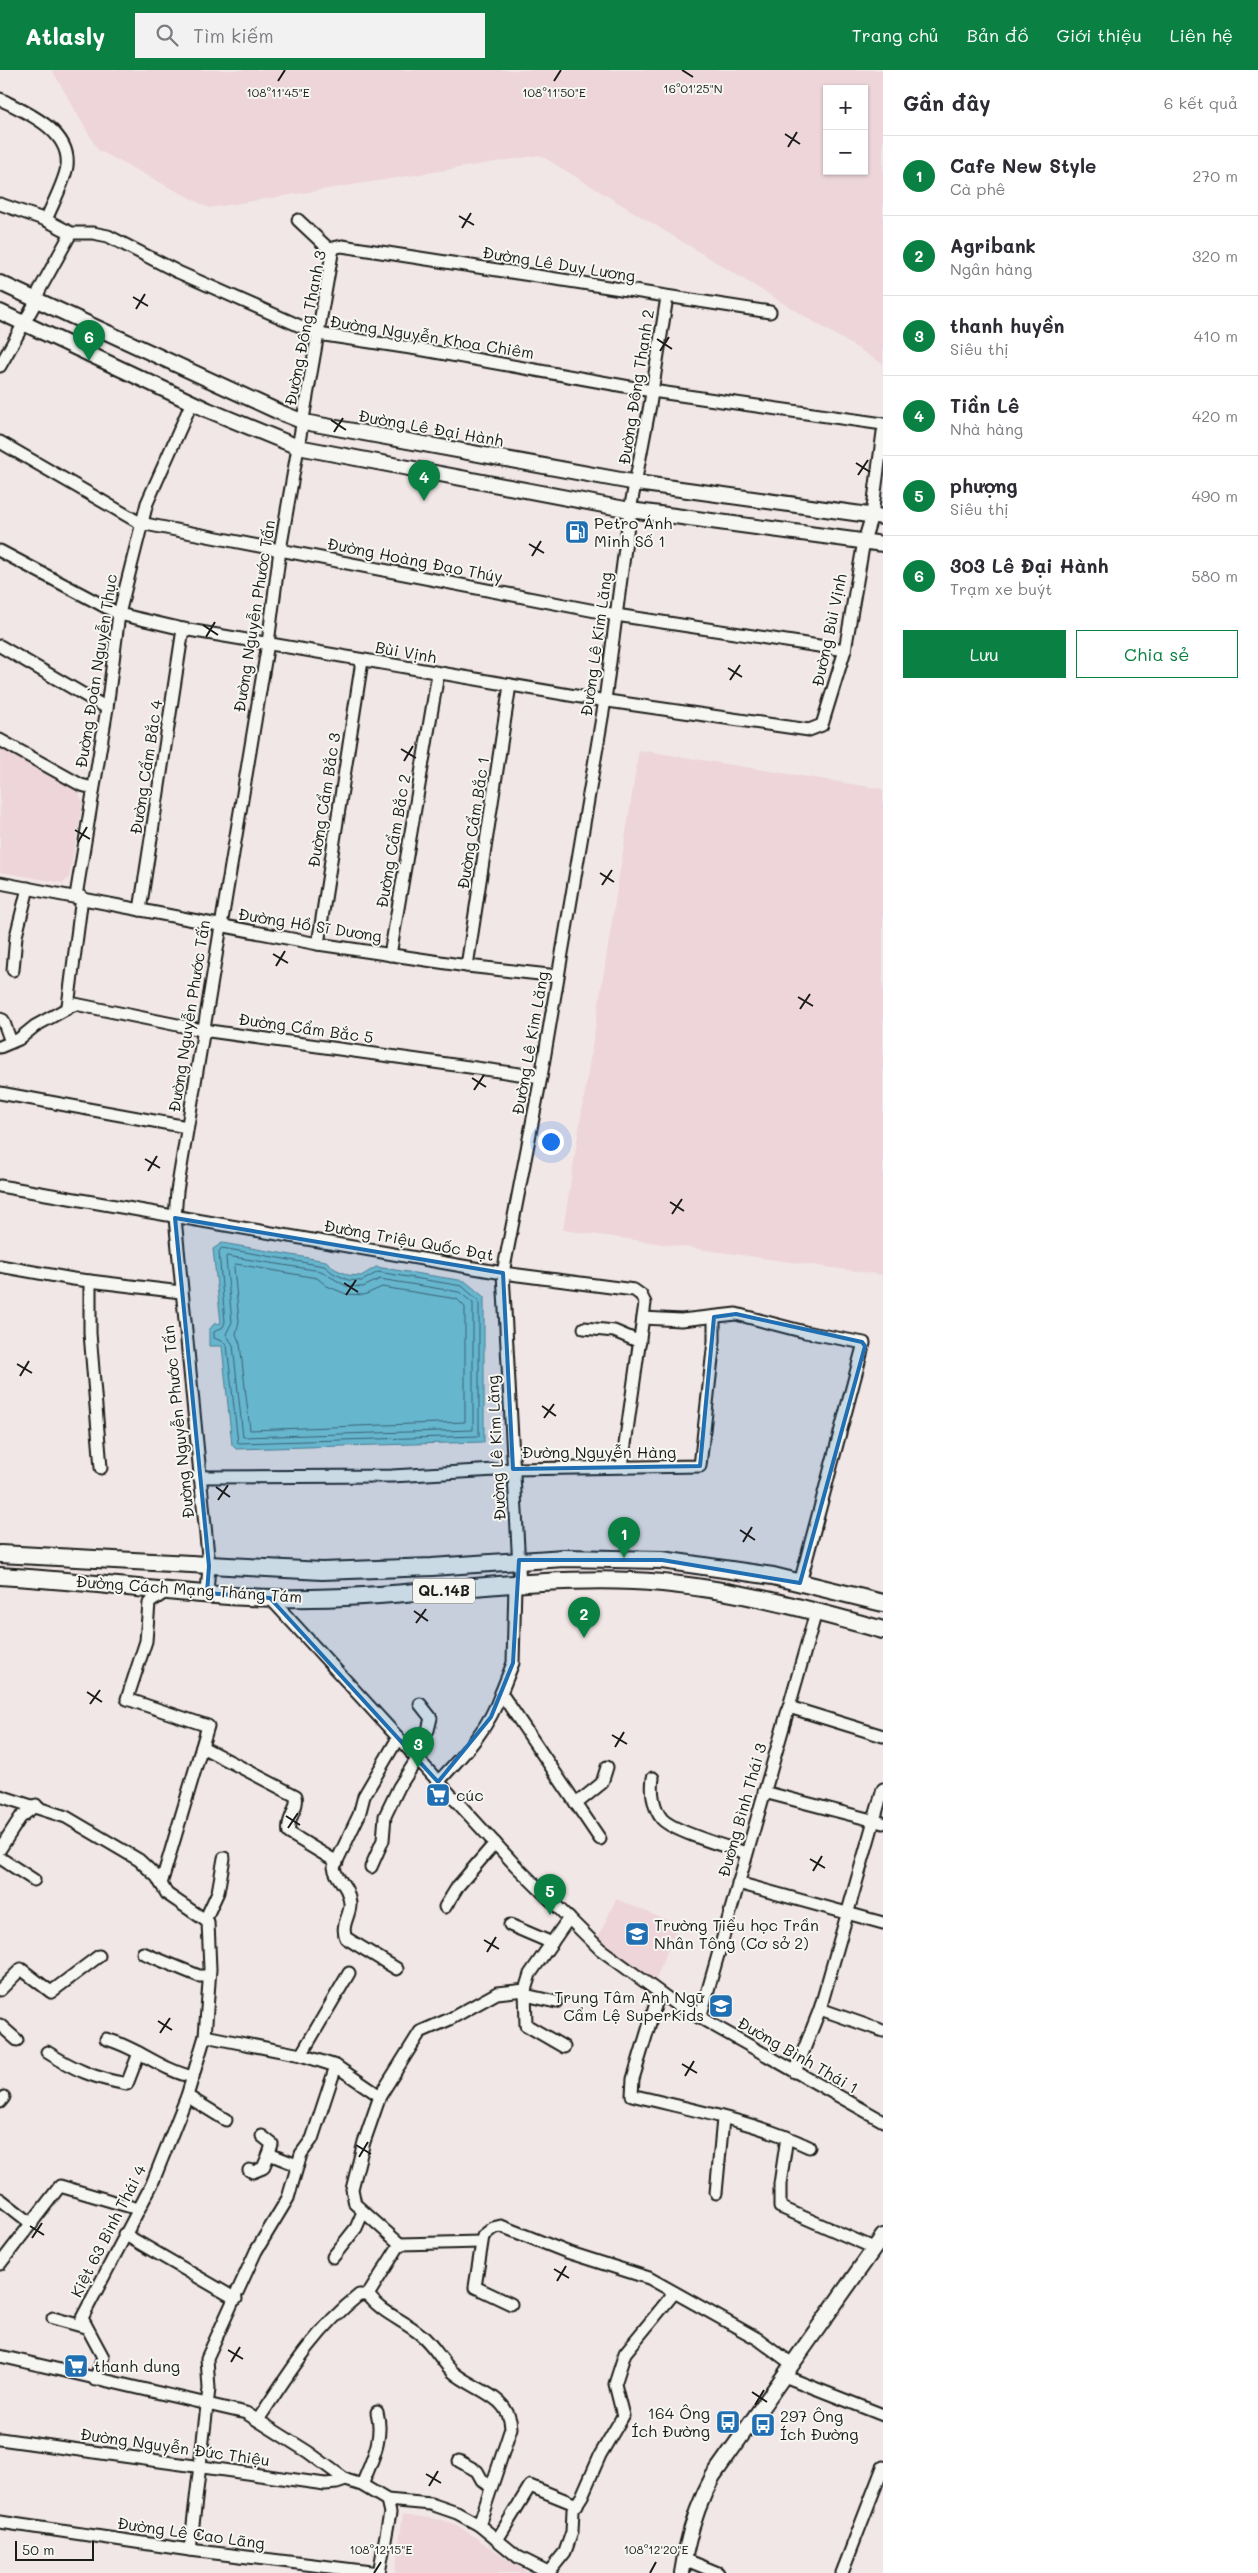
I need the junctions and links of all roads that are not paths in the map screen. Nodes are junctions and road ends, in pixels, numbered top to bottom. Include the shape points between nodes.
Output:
1 (0, 99) edge
2 (0, 204) edge
3 (46, 220) junction
4 (298, 220) dead end
5 (70, 233) junction
6 (337, 249) junction
7 (0, 283) edge
8 (667, 297) junction
9 (37, 300) junction
10 (0, 312) edge
11 (770, 312) dead end
12 (24, 323) junction
13 (318, 334) junction
14 (0, 366) edge
15 (652, 391) junction
16 (192, 402) junction
17 (304, 422) junction
18 (883, 424) edge
19 (883, 432) edge
20 (0, 442) edge
21 (298, 447) junction
22 (636, 483) junction
23 (630, 510) junction
24 (878, 516) edge
25 (140, 523) junction
26 (864, 541) junction
27 (883, 544) edge
28 (280, 550) junction
29 (0, 551) edge
30 (118, 614) junction
31 (616, 616) junction
32 (183, 629) junction
33 (268, 643) junction
34 (0, 646) edge
35 (844, 650) junction
36 (362, 661) junction
37 (438, 674) junction
38 (510, 685) junction
39 (605, 700) junction
40 (107, 708) junction
41 (822, 725) joint
42 (0, 740) edge
43 (93, 788) junction
44 (0, 883) edge
45 (28, 888) junction
46 (79, 897) junction
47 (140, 910) junction
48 (220, 927) junction
49 (318, 944) junction
50 (390, 955) junction
51 (467, 966) junction
52 (13, 970) dead end
53 (558, 976) junction
54 (68, 1006) junction
55 (0, 1019) edge
56 (202, 1030) junction
57 (11, 1042) junction
58 (0, 1047) edge
59 (541, 1077) junction
60 (0, 1092) edge
61 (187, 1127) junction
62 (0, 1186) edge
63 (175, 1218) junction
64 (0, 1266) edge
65 (503, 1272) junction
66 (90, 1281) junction
67 (182, 1292) junction
68 (714, 1317) junction
69 (643, 1318) junction
70 (584, 1328) dead end
71 (640, 1342) junction
72 (622, 1466) junction
73 (101, 1468) dead end
74 (513, 1468) junction
75 (199, 1476) junction
76 (0, 1554) edge
77 (519, 1560) junction
78 (209, 1566) junction
79 (0, 1576) edge
80 (800, 1583) junction
81 (517, 1585) junction
82 (166, 1591) junction
83 (207, 1593) junction
84 (270, 1598) junction
85 (883, 1603) edge
86 (816, 1612) junction
87 (883, 1630) edge
88 (501, 1693) junction
89 (420, 1704) dead end
90 (789, 1707) junction
91 (883, 1736) edge
92 (398, 1738) junction
93 (202, 1747) junction
94 (415, 1756) junction
95 (607, 1768) dead end
96 (653, 1778) dead end
97 (438, 1782) junction
98 (883, 1789) edge
99 (764, 1792) junction
100 (0, 1796) edge
101 (576, 1804) junction
102 (36, 1805) junction
103 (878, 1822) edge
104 (600, 1838) dead end
105 (495, 1843) junction
106 (0, 1849) edge
107 (746, 1853) junction
108 (0, 1858) edge
109 (224, 1858) dead end
110 (337, 1862) junction
111 (371, 1867) dead end
112 (34, 1880) dead end
113 (738, 1883) junction
114 (161, 1884) junction
115 (445, 1907) dead end
116 (847, 1913) junction
117 (569, 1918) junction
118 (207, 1921) junction
119 (883, 1923) edge
120 (510, 1925) dead end
121 (552, 1943) junction
122 (143, 1952) dead end
123 (99, 1956) dead end
124 (397, 1969) dead end
125 (349, 1974) dead end
126 (209, 1976) junction
127 (0, 1990) edge
128 (525, 1992) junction
129 (659, 1993) junction
130 (556, 2002) dead end
131 (820, 2009) junction
132 (700, 2018) junction
133 (0, 2025) edge
134 (883, 2032) edge
135 (204, 2036) junction
136 (17, 2040) dead end
137 (106, 2040) dead end
138 (564, 2047) dead end
139 (47, 2052) dead end
140 (139, 2053) junction
141 (300, 2054) junction
142 (336, 2066) junction
143 (795, 2072) junction
144 (193, 2077) junction
145 (187, 2096) junction
146 (380, 2096) junction
147 (723, 2119) junction
148 (226, 2120) dead end
149 (883, 2121) edge
150 (262, 2136) dead end
151 (787, 2137) junction
152 (808, 2147) dead end
153 (269, 2154) junction
154 (297, 2165) junction
155 (249, 2170) dead end
156 (716, 2193) dead end
157 (0, 2199) edge
158 (138, 2209) junction
159 (363, 2212) junction
160 (32, 2224) junction
161 (124, 2234) junction
162 (883, 2236) edge
163 (482, 2242) junction
164 (400, 2244) junction
165 (874, 2248) junction
166 (333, 2256) dead end
167 (0, 2264) edge
168 (674, 2293) junction
169 (368, 2295) junction
170 (236, 2299) junction
171 (511, 2304) dead end
172 (53, 2318) dead end
173 (85, 2326) junction
174 (1, 2356) edge
175 (788, 2370) junction
176 (94, 2380) junction
177 (207, 2406) junction
178 (377, 2412) dead end
179 (883, 2415) edge
180 (258, 2420) junction
181 (0, 2439) edge
182 (459, 2461) dead end
183 (200, 2467) junction
184 (883, 2467) edge
185 (346, 2480) junction
186 (362, 2485) junction
187 (492, 2487) junction
188 (388, 2500) junction
189 (576, 2505) junction
190 (0, 2522) edge
191 (479, 2525) junction
192 (497, 2540) junction
193 (190, 2550) junction
194 (683, 2566) edge
195 (379, 2573) edge
196 (549, 2573) edge
197 (718, 2573) edge
198 (842, 2573) edge

1 - 3 street via 40,120 57,136 67,154 67,167
2 - 3 street
3 - 5 street
4 - 6 street
5 - 9 street
5 - 13 street, Đường Nguyễn Khoa Chiêm via 108,236 178,272
6 - 8 street, Đường Lê Duy Lương
6 - 13 street, Đường Đông Thạnh 3
7 - 9 main road, Đường Lê Đại Hành
8 - 11 street, Đường Lê Duy Lương
8 - 15 street, Đường Đông Thạnh 2
9 - 12 street
9 - 17 main road, Đường Lê Đại Hành
10 - 12 main road
12 - 14 street
12 - 16 main road
13 - 15 street, Đường Nguyễn Khoa Chiêm
13 - 17 street, Đường Đông Thạnh 3
15 - 18 street, Đường Nguyễn Khoa Chiêm
15 - 22 street, Đường Đông Thạnh 2
16 - 21 main road
16 - 25 street, Đường Đoàn Nguyễn Thục
17 - 21 street, Đường Đông Thạnh 3
17 - 22 main road, Đường Lê Đại Hành
19 - 24 street, Đường Bùi Vịnh
20 - 25 street, Đường Hoàng Đạo Thúy
21 - 23 main road
21 - 28 street, Đường Nguyễn Phước Tấn
22 - 23 street, Đường Đông Thạnh 2
22 - 24 main road, Đường Lê Đại Hành
23 - 26 main road
23 - 31 street, Đường Lê Kim Lăng
24 - 26 street, Đường Bùi Vịnh
25 - 28 street, Đường Hoàng Đạo Thúy
25 - 30 street, Đường Đoàn Nguyễn Thục
26 - 27 main road
26 - 35 street, Đường Bùi Vịnh
28 - 31 street, Đường Hoàng Đạo Thúy
28 - 33 street, Đường Nguyễn Phước Tấn
29 - 30 street, Bùi Vịnh
30 - 32 street, Bùi Vịnh
30 - 40 street, Đường Đoàn Nguyễn Thục
31 - 35 street, Đường Hoàng Đạo Thúy
31 - 39 street, Đường Lê Kim Lăng
32 - 33 street, Bùi Vịnh
32 - 47 street, Đường Cẩm Bắc 4
33 - 36 street, Bùi Vịnh
33 - 48 street, Đường Nguyễn Phước Tấn
34 - 40 street
35 - 41 street, Đường Bùi Vịnh
36 - 37 street, Bùi Vịnh
36 - 49 street, Đường Cẩm Bắc 3
37 - 38 street, Bùi Vịnh
37 - 50 street, Đường Cẩm Bắc 2
38 - 39 street, Bùi Vịnh
38 - 51 street, Đường Cẩm Bắc 1
39 - 41 street, Bùi Vịnh via 809,730
39 - 53 street, Đường Lê Kim Lăng
40 - 43 street, Đường Đoàn Nguyễn Thục
42 - 43 street
43 - 46 street, Đường Đoàn Nguyễn Thục
44 - 45 street, Đường Hồ Sĩ Dương
45 - 46 street, Đường Hồ Sĩ Dương
45 - 52 street via 16,936
46 - 47 street, Đường Hồ Sĩ Dương
46 - 54 street, Đường Đoàn Nguyễn Thục
47 - 48 street, Đường Hồ Sĩ Dương
48 - 49 street, Đường Hồ Sĩ Dương
48 - 56 street, Đường Nguyễn Phước Tấn
49 - 50 street, Đường Hồ Sĩ Dương
50 - 51 street, Đường Hồ Sĩ Dương
51 - 53 street, Đường Hồ Sĩ Dương
53 - 59 street, Đường Lê Kim Lăng
54 - 56 street, Đường Cẩm Bắc 5 via 75,1004
54 - 57 street
55 - 57 street
56 - 59 street, Đường Cẩm Bắc 5
56 - 61 street, Đường Nguyễn Phước Tấn
57 - 58 street
59 - 65 street, Đường Lê Kim Lăng
60 - 61 street
61 - 63 street, Đường Nguyễn Phước Tấn
62 - 63 street, Đường Triệu Quốc Đạt
63 - 65 street, Đường Triệu Quốc Đạt
63 - 67 street, Đường Nguyễn Phước Tấn
64 - 66 street
65 - 69 street, Đường Triệu Quốc Đạt via 634,1290 645,1303
65 - 74 street, Đường Lê Kim Lăng
66 - 67 street
66 - 73 street via 91,1341
67 - 75 street, Đường Nguyễn Phước Tấn
68 - 69 street via 681,1320
68 - 72 street, Đường Nguyễn Hàng via 700,1466
68 - 80 street via 736,1314 805,1332 862,1342 865,1346
69 - 71 street, Đường Triệu Quốc Đạt
70 - 71 street via 614,1331
71 - 72 street, Đường Triệu Quốc Đạt
72 - 74 street, Đường Nguyễn Hàng
74 - 75 street, Đường Nguyễn Hàng via 392,1476
74 - 77 street, Đường Lê Kim Lăng
75 - 78 street, Đường Nguyễn Phước Tấn
76 - 78 highway, Đường Cách Mạng Tháng Tám / QL.14B
77 - 78 highway, Đường Cách Mạng Tháng Tám / QL.14B via 369,1570
77 - 80 highway, Đường Cách Mạng Tháng Tám / QL.14B via 599,1557 662,1560 739,1570
77 - 81 street, Đường Lê Kim Lăng
78 - 83 street, Đường Nguyễn Phước Tấn
79 - 82 highway, Đường Cách Mạng Tháng Tám / QL.14B
80 - 85 highway, Đường Cách Mạng Tháng Tám / QL.14B
81 - 84 highway, Đường Cách Mạng Tháng Tám / QL.14B via 382,1596
81 - 86 highway, Đường Cách Mạng Tháng Tám / QL.14B via 598,1581 666,1584 743,1595
81 - 88 street, Đường Lê Kim Lăng via 513,1663
82 - 83 highway, Đường Cách Mạng Tháng Tám / QL.14B
82 - 93 street via 149,1603 146,1641 127,1699 208,1726
83 - 84 highway, Đường Cách Mạng Tháng Tám / QL.14B
84 - 92 street, Đường Bình Thái 1
86 - 87 highway, Đường Cách Mạng Tháng Tám / QL.14B
86 - 90 street, Đường Bình Thái 3
88 - 97 street, Đường Lê Kim Lăng via 478,1737
88 - 101 street
89 - 94 street via 431,1718
90 - 91 street
90 - 99 street, Đường Bình Thái 3
92 - 94 street, Đường Bình Thái 1
92 - 110 street via 364,1796 359,1815
93 - 110 street via 296,1796 288,1825 291,1834
93 - 114 street
94 - 97 street, Đường Bình Thái 1
94 - 111 street via 385,1816 383,1840
95 - 101 street via 602,1782
96 - 107 street via 654,1800 663,1820
97 - 105 street, Đường Bình Thái 1
98 - 103 street
99 - 103 street
99 - 107 street, Đường Bình Thái 3
100 - 102 street
101 - 104 street
102 - 106 street via 20,1818
102 - 114 street via 66,1817 139,1860
103 - 116 street
105 - 115 street via 458,1886
105 - 117 street, Đường Bình Thái 1
107 - 113 street, Đường Bình Thái 3
108 - 112 street
109 - 118 street via 218,1892
110 - 124 street via 335,1873 346,1886 350,1905 344,1935
113 - 116 street
113 - 132 street, Đường Bình Thái 3
114 - 118 street via 167,1894
116 - 119 street
116 - 131 street
117 - 121 street
117 - 129 street, Đường Bình Thái 1 via 615,1961
118 - 126 street, Kiệt 63 Bình Thái 4
120 - 121 street
121 - 128 street via 530,1974
122 - 126 street via 199,1976
123 - 127 street via 51,1992 21,1969
125 - 141 street
126 - 135 street, Kiệt 63 Bình Thái 4
128 - 130 street
128 - 138 street via 526,2025
128 - 146 street via 497,1993 420,2032
129 - 132 street, Đường Bình Thái 1
129 - 147 street via 633,2080 632,2095
131 - 134 street
131 - 143 street
132 - 143 street, Đường Bình Thái 1
133 - 136 street
135 - 141 street
135 - 144 street, Kiệt 63 Bình Thái 4
137 - 140 street via 126,2045
139 - 140 street via 68,2066 96,2078 127,2084
140 - 144 street via 176,2073
141 - 142 street
142 - 146 street
142 - 154 street via 312,2139
143 - 149 street, Đường Bình Thái 1
144 - 145 street, Kiệt 63 Bình Thái 4
145 - 148 street
145 - 158 street, Kiệt 63 Bình Thái 4 via 152,2184
146 - 159 street via 352,2189 355,2204
147 - 151 street
147 - 156 street
150 - 153 street via 272,2144
151 - 152 street
151 - 165 street via 780,2184 779,2204 782,2209
153 - 154 street
153 - 155 street via 263,2168 253,2172
154 - 170 street via 288,2198 256,2251
157 - 160 street
158 - 160 street via 60,2186
158 - 161 street, Kiệt 63 Bình Thái 4
159 - 164 street
159 - 166 street via 356,2228
160 - 167 street
161 - 170 street
161 - 173 street, Kiệt 63 Bình Thái 4 via 82,2318
162 - 165 main road
163 - 164 street
163 - 168 street via 483,2236 501,2226 567,2252 649,2278
163 - 171 street via 475,2287
164 - 169 street
165 - 175 main road
168 - 175 street via 758,2339
168 - 189 street via 625,2353 615,2384 623,2416
169 - 180 street via 359,2295 337,2313 309,2344
169 - 187 street via 376,2306 420,2334 452,2371 494,2396 508,2415 511,2428
170 - 177 street via 207,2358
172 - 173 street
173 - 176 street via 102,2351 103,2357
174 - 176 street
175 - 179 street
175 - 194 main road via 713,2476 698,2503
176 - 177 street
177 - 180 street via 235,2409
177 - 183 street
178 - 186 street via 381,2432
180 - 185 street
181 - 183 street, Đường Nguyễn Đức Thiệu
182 - 187 street via 478,2471 482,2480
183 - 185 street, Đường Nguyễn Đức Thiệu via 325,2484
183 - 193 street
184 - 198 street
185 - 186 street
186 - 188 street
187 - 191 street
188 - 191 street via 431,2504
188 - 195 street via 390,2512
189 - 192 street via 530,2486
189 - 196 street via 565,2552
190 - 193 street, Đường Lê Cao Lãng
191 - 192 street
192 - 196 street via 518,2557
193 - 195 street, Đường Lê Cao Lãng
194 - 197 street

